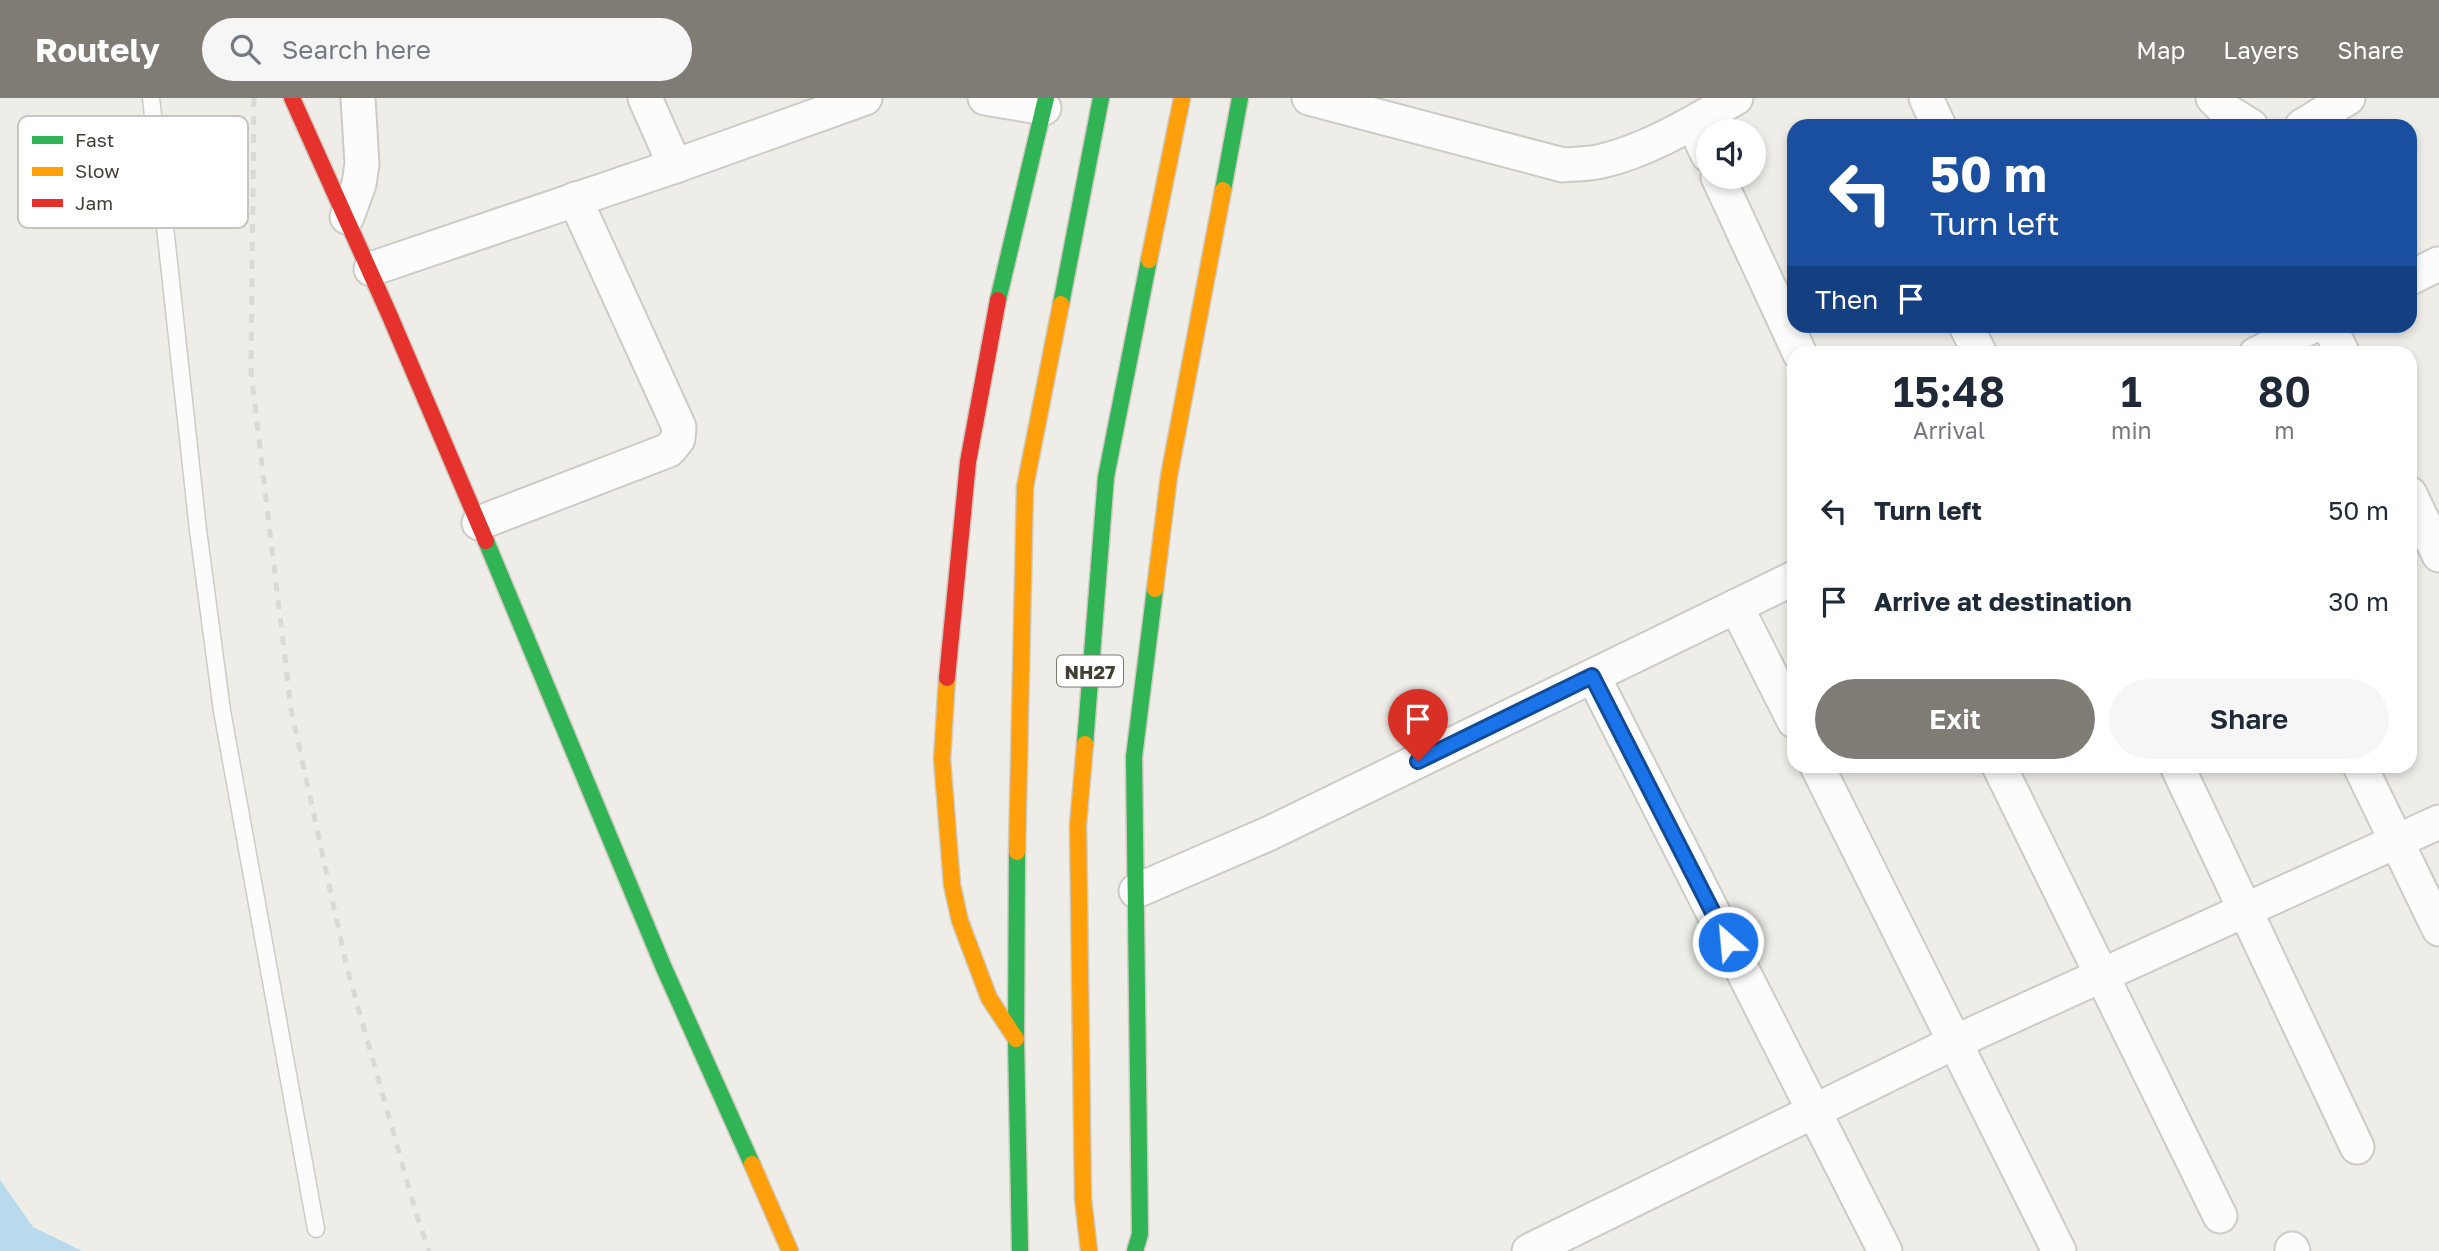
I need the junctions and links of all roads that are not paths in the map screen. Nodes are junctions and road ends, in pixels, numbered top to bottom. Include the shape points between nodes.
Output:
1 (151, 98) edge
2 (292, 98) edge
3 (358, 98) edge
4 (645, 98) edge
5 (865, 98) edge
6 (985, 98) edge
7 (1101, 98) edge
8 (1182, 98) edge
9 (1240, 98) edge
10 (1309, 98) edge
11 (1736, 98) edge
12 (1926, 98) edge
13 (2213, 98) edge
14 (2348, 98) edge
15 (1045, 103) edge
16 (153, 116) edge
17 (1936, 119) edge
18 (2240, 119) edge
19 (2314, 119) edge
20 (1693, 122) junction
21 (1696, 129) edge
22 (675, 166) junction
23 (1724, 189) edge
24 (575, 199) junction
25 (347, 217) junction
26 (165, 228) edge
27 (371, 269) junction
28 (1787, 326) edge
29 (2300, 333) edge
30 (2273, 346) edge
31 (2417, 509) edge
32 (479, 523) junction
33 (2439, 555) edge
34 (1787, 581) edge
35 (1736, 606) junction
36 (1592, 676) junction
37 (1787, 707) edge
38 (1820, 773) edge
39 (2002, 773) edge
40 (2180, 773) edge
41 (2363, 773) edge
42 (2439, 822) edge
43 (2397, 842) junction
44 (1136, 891) junction
45 (2246, 911) junction
46 (2439, 929) edge
47 (2102, 975) junction
48 (1016, 1039) junction
49 (1955, 1042) junction
50 (1815, 1111) junction
51 (2357, 1147) dead end
52 (2220, 1216) dead end
53 (316, 1229) dead end
54 (790, 1248) edge
55 (1020, 1251) edge
56 (1089, 1251) edge
57 (1135, 1251) edge
58 (1529, 1251) edge
59 (1885, 1251) edge
60 (2059, 1251) edge

1 - 16 lane
2 - 25 main road
3 - 25 street via 362,164
4 - 22 street
5 - 22 street
6 - 15 street
7 - 48 main road via 1025,487
8 - 56 main road, NH27 via 1106,477 1079,811 1083,1199
9 - 44 main road via 1169,476 1134,757
10 - 20 street via 1563,165 1600,162 1637,150
11 - 20 street
12 - 17 street
13 - 18 street
14 - 19 street
15 - 48 main road via 1009,247 968,462 942,759 960,920 989,998
20 - 21 street
22 - 24 street
23 - 28 street
24 - 27 street
24 - 32 street via 679,427 678,439 669,450
25 - 27 main road
26 - 53 lane via 222,710
27 - 32 main road
29 - 30 street
31 - 33 street
32 - 54 main road via 666,972
34 - 35 street
35 - 36 street
35 - 37 street
36 - 44 street via 1268,834
36 - 50 street
38 - 49 street
39 - 47 street
40 - 45 street
41 - 43 street
42 - 43 street
43 - 45 street
43 - 46 street
44 - 57 main road via 1140,1234
45 - 47 street
45 - 51 street
47 - 49 street
47 - 52 street
48 - 55 main road
49 - 50 street
49 - 60 street
50 - 58 street
50 - 59 street

